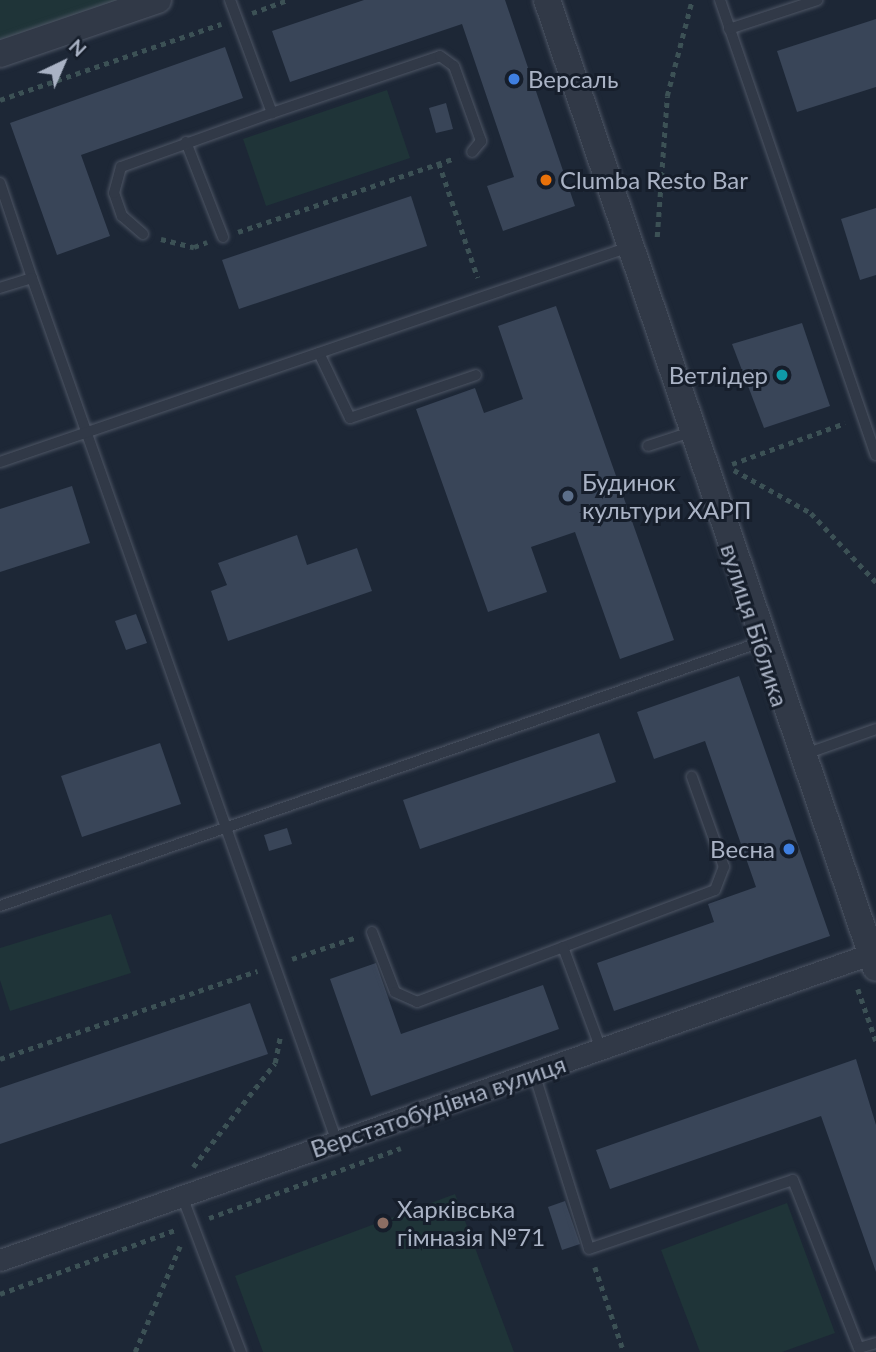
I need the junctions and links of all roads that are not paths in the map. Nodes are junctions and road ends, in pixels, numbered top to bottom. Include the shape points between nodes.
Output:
1 (158, 0) edge
2 (230, 0) edge
3 (547, 0) edge
4 (720, 0) edge
5 (817, 0) edge
6 (729, 29) junction
7 (0, 54) edge
8 (272, 113) junction
9 (186, 142) junction
10 (472, 152) road end
11 (0, 183) edge
12 (143, 234) road end
13 (223, 237) road end
14 (629, 247) junction
15 (32, 278) junction
16 (0, 288) edge
17 (319, 353) junction
18 (476, 375) dead end
19 (691, 432) junction
20 (648, 446) dead end
21 (876, 454) edge
22 (0, 462) edge
23 (761, 642) junction
24 (876, 729) edge
25 (799, 756) junction
26 (692, 778) dead end
27 (0, 906) edge
28 (372, 932) road end
29 (563, 947) junction
30 (874, 958) edge
31 (601, 1049) junction
32 (534, 1073) junction
33 (337, 1142) junction
34 (182, 1196) junction
35 (0, 1260) edge
36 (876, 1343) edge
37 (853, 1350) edge
38 (241, 1352) edge

1 - 7 street
2 - 8 lane
3 - 14 street, вулиця Біблика
4 - 6 lane
5 - 6 lane
6 - 21 lane
8 - 9 lane
8 - 10 lane via 440,56 454,66 481,141
9 - 12 lane via 129,161 115,178 122,216
9 - 13 lane
11 - 15 lane
14 - 17 lane
14 - 19 street, вулиця Біблика
15 - 16 lane
15 - 33 lane
17 - 18 lane via 350,418
17 - 22 lane
19 - 20 lane
19 - 23 street, вулиця Біблика
23 - 25 street, вулиця Біблика
23 - 27 lane
24 - 25 lane
25 - 30 street, вулиця Біблика
26 - 29 lane via 724,867 721,883
28 - 29 lane via 395,992 409,1002
29 - 31 lane
30 - 31 street, Верстатобудівна вулиця
31 - 32 street, Верстатобудівна вулиця
32 - 33 street, Верстатобудівна вулиця
32 - 37 lane via 589,1249 793,1180
33 - 34 street, Верстатобудівна вулиця
34 - 35 street, Верстатобудівна вулиця
34 - 38 lane
36 - 37 lane

